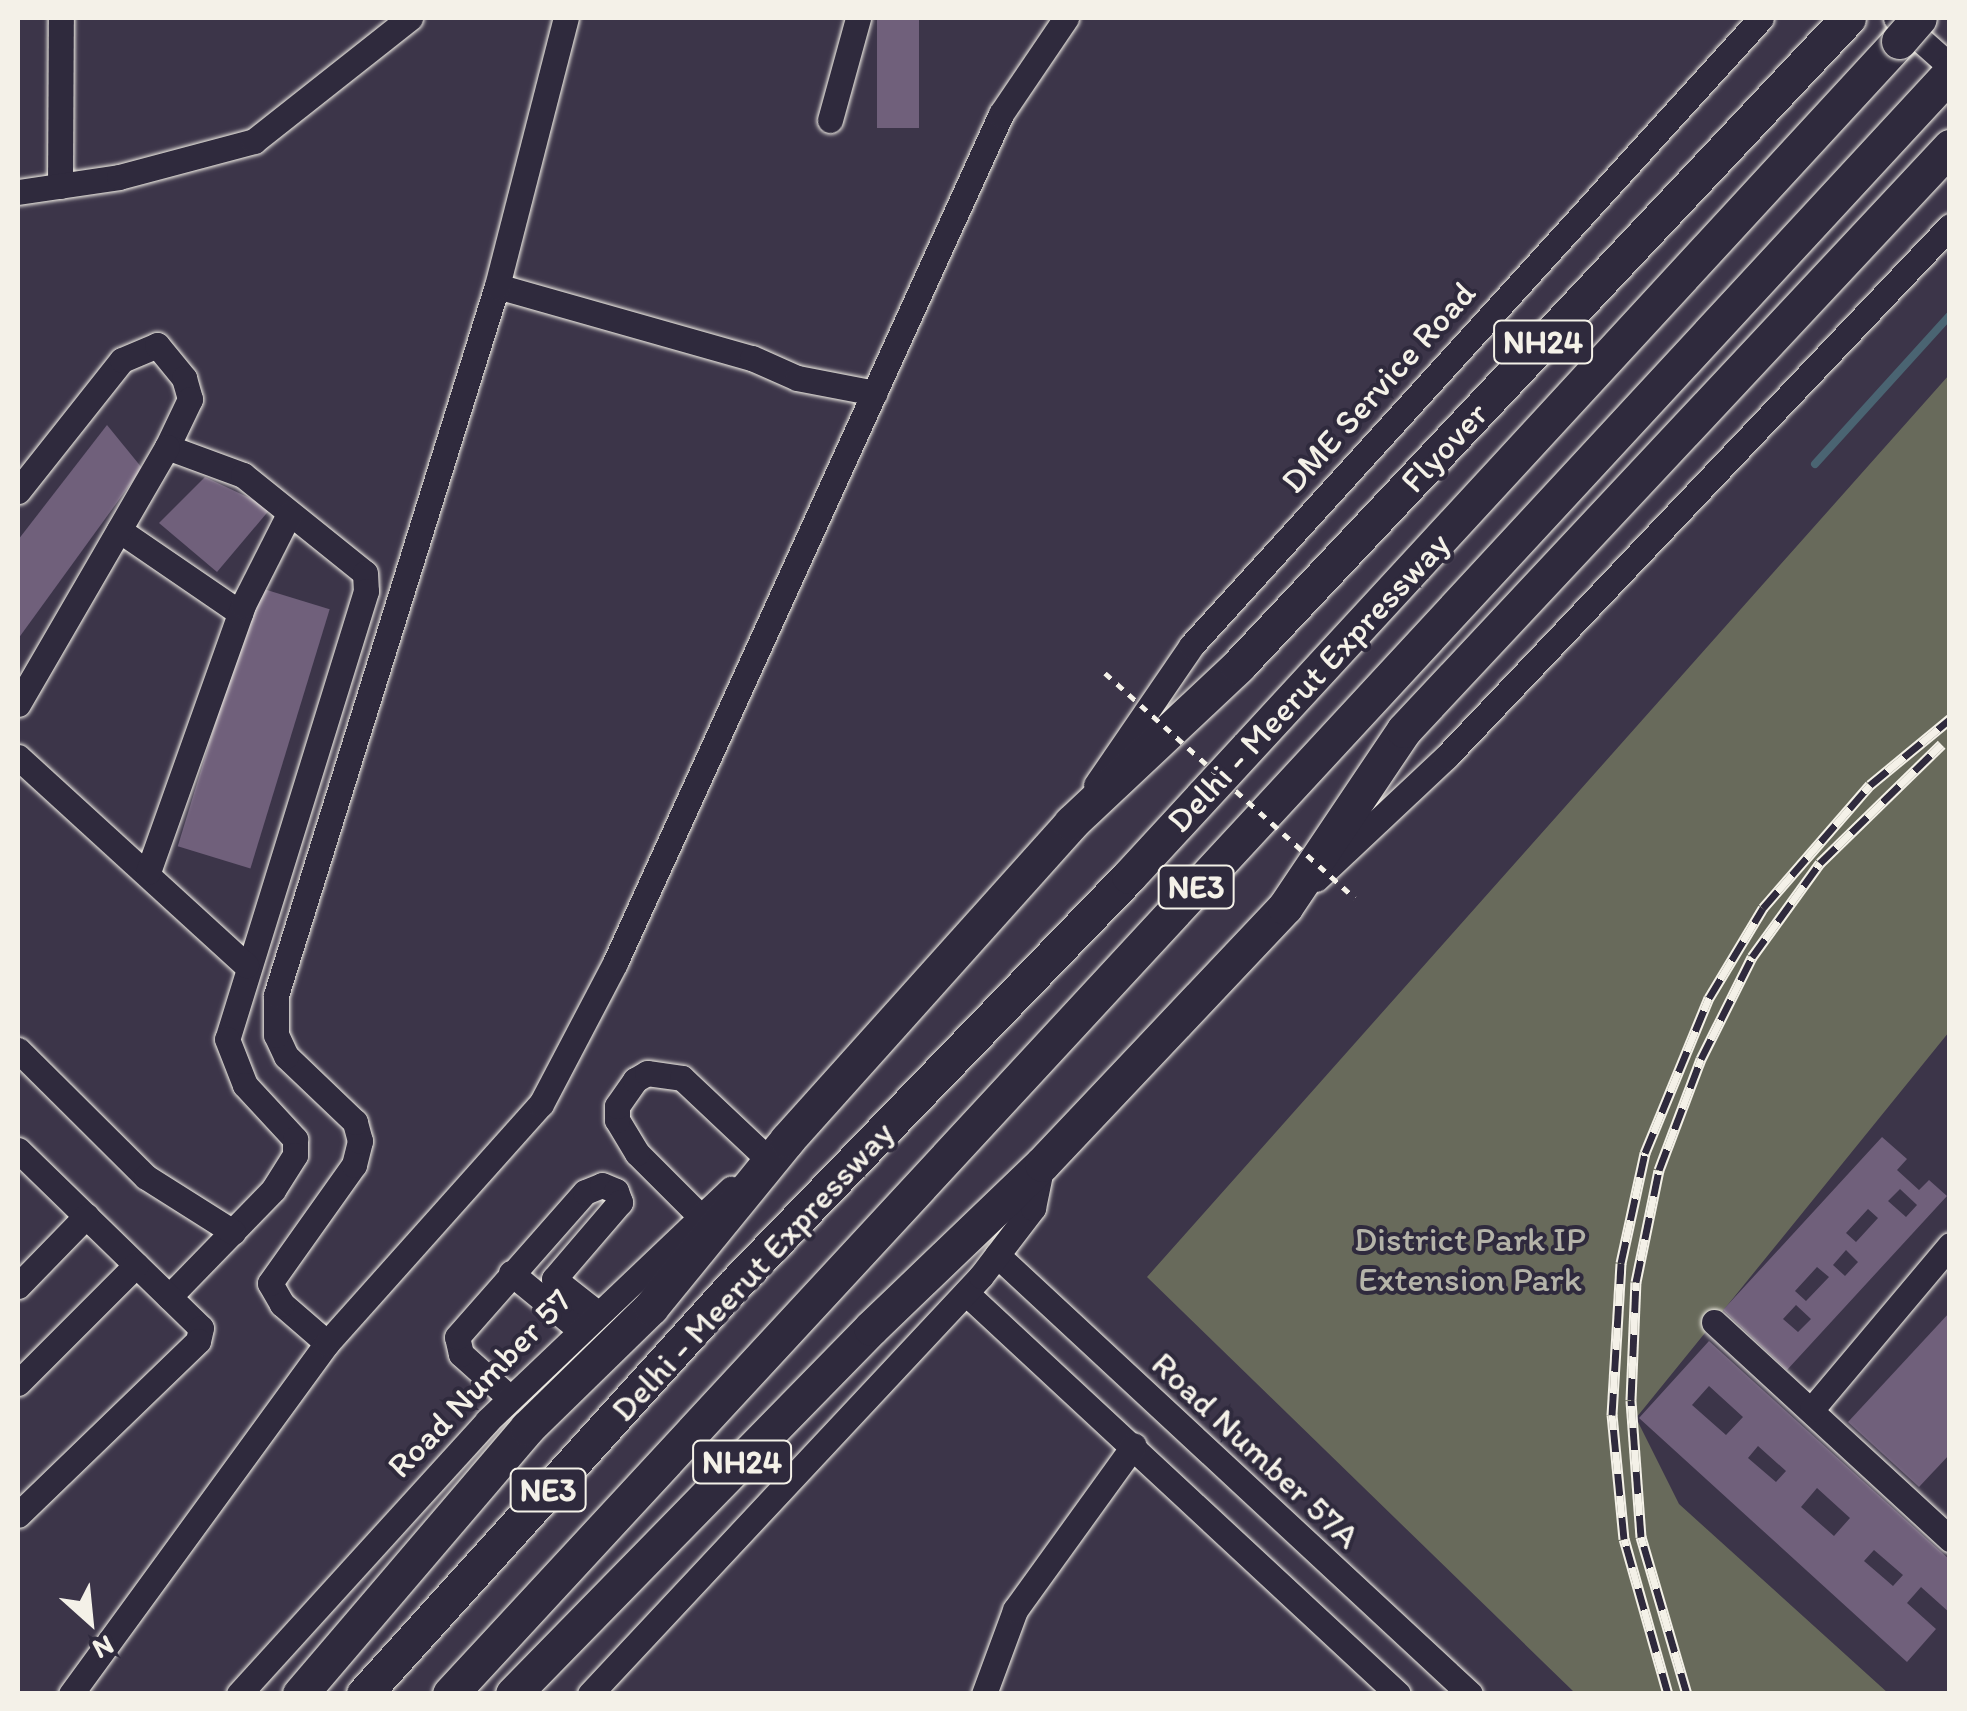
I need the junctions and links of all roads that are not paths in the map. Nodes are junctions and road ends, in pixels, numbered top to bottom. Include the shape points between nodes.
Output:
1 (61, 18) edge
2 (410, 18) edge
3 (566, 18) edge
4 (858, 18) edge
5 (1066, 18) edge
6 (1760, 18) edge
7 (1848, 18) edge
8 (1909, 24) edge
9 (1947, 73) edge
10 (830, 120) dead end
11 (1950, 148) edge
12 (60, 186) junction
13 (18, 192) edge
14 (1950, 226) edge
15 (497, 286) junction
16 (875, 392) junction
17 (167, 447) junction
18 (18, 490) edge
19 (289, 514) junction
20 (118, 530) junction
21 (240, 613) junction
22 (18, 704) edge
23 (18, 757) edge
24 (1071, 822) junction
25 (148, 872) junction
26 (1286, 908) junction
27 (246, 965) junction
28 (18, 1050) edge
29 (777, 1149) junction
30 (22, 1164) edge
31 (1042, 1164) junction
32 (86, 1216) junction
33 (700, 1216) junction
34 (233, 1232) junction
35 (1950, 1244) edge
36 (997, 1255) junction
37 (519, 1264) junction
38 (136, 1265) junction
39 (554, 1279) junction
40 (18, 1286) edge
41 (966, 1292) junction
42 (169, 1297) junction
43 (588, 1321) junction
44 (1714, 1322) dead end
45 (327, 1343) junction
46 (18, 1383) edge
47 (510, 1398) junction
48 (1812, 1409) junction
49 (1134, 1446) junction
50 (18, 1515) edge
51 (1950, 1539) edge
52 (70, 1694) edge
53 (239, 1694) edge
54 (300, 1694) edge
55 (364, 1694) edge
56 (450, 1694) edge
57 (514, 1694) edge
58 (590, 1694) edge
59 (984, 1694) edge
60 (1398, 1694) edge
61 (1470, 1694) edge

1 - 12 street
2 - 12 street via 254,141
3 - 15 street
4 - 10 street
5 - 16 street via 1002,114
6 - 24 street, DME Service Road via 1192,646
7 - 24 highway, Flyover / NH24 via 1238,666
8 - 9 street
8 - 55 highway, Delhi - Meerut Expressway / NE3 via 1128,876 732,1287
9 - 56 highway, Delhi - Meerut Expressway / NE3
11 - 26 highway via 1404,730
12 - 13 street
14 - 26 street via 1446,757
15 - 16 street via 752,358 797,378
15 - 45 street via 276,994 276,1035 286,1056 355,1122 360,1141 354,1165 270,1283 282,1304
16 - 45 street via 615,963 541,1104
17 - 18 street via 190,399 172,358 157,344 140,347 122,360
17 - 19 street via 222,462
17 - 20 street
19 - 21 street
19 - 27 street via 364,572 366,591
20 - 21 street
20 - 22 street
21 - 25 street
23 - 25 street
24 - 29 highway, Flyover
25 - 27 street
26 - 31 highway
27 - 34 street via 228,1039 231,1059 245,1085 287,1127 294,1155 273,1190
28 - 34 street via 146,1177
29 - 33 street, Road Number 57
29 - 33 street via 682,1078 648,1074 635,1080 617,1106 617,1120 637,1153
29 - 54 highway, Flyover via 651,1308 528,1428
30 - 32 street
31 - 36 street via 1033,1208
31 - 57 highway, NH24
32 - 38 street
32 - 40 street
33 - 43 street, Road Number 57
34 - 42 street
35 - 48 street
36 - 41 street
36 - 61 street, Road Number 57A
37 - 39 street
37 - 39 street via 585,1192 602,1184 616,1191 617,1208
37 - 43 street
37 - 47 street via 456,1343
38 - 42 street
38 - 46 street
39 - 43 street
41 - 49 street
41 - 58 street
42 - 50 street via 201,1328 198,1340
43 - 47 street, Road Number 57
44 - 48 street
45 - 52 street
47 - 53 street, Road Number 57
48 - 51 street
49 - 59 street via 1015,1610
49 - 60 street

